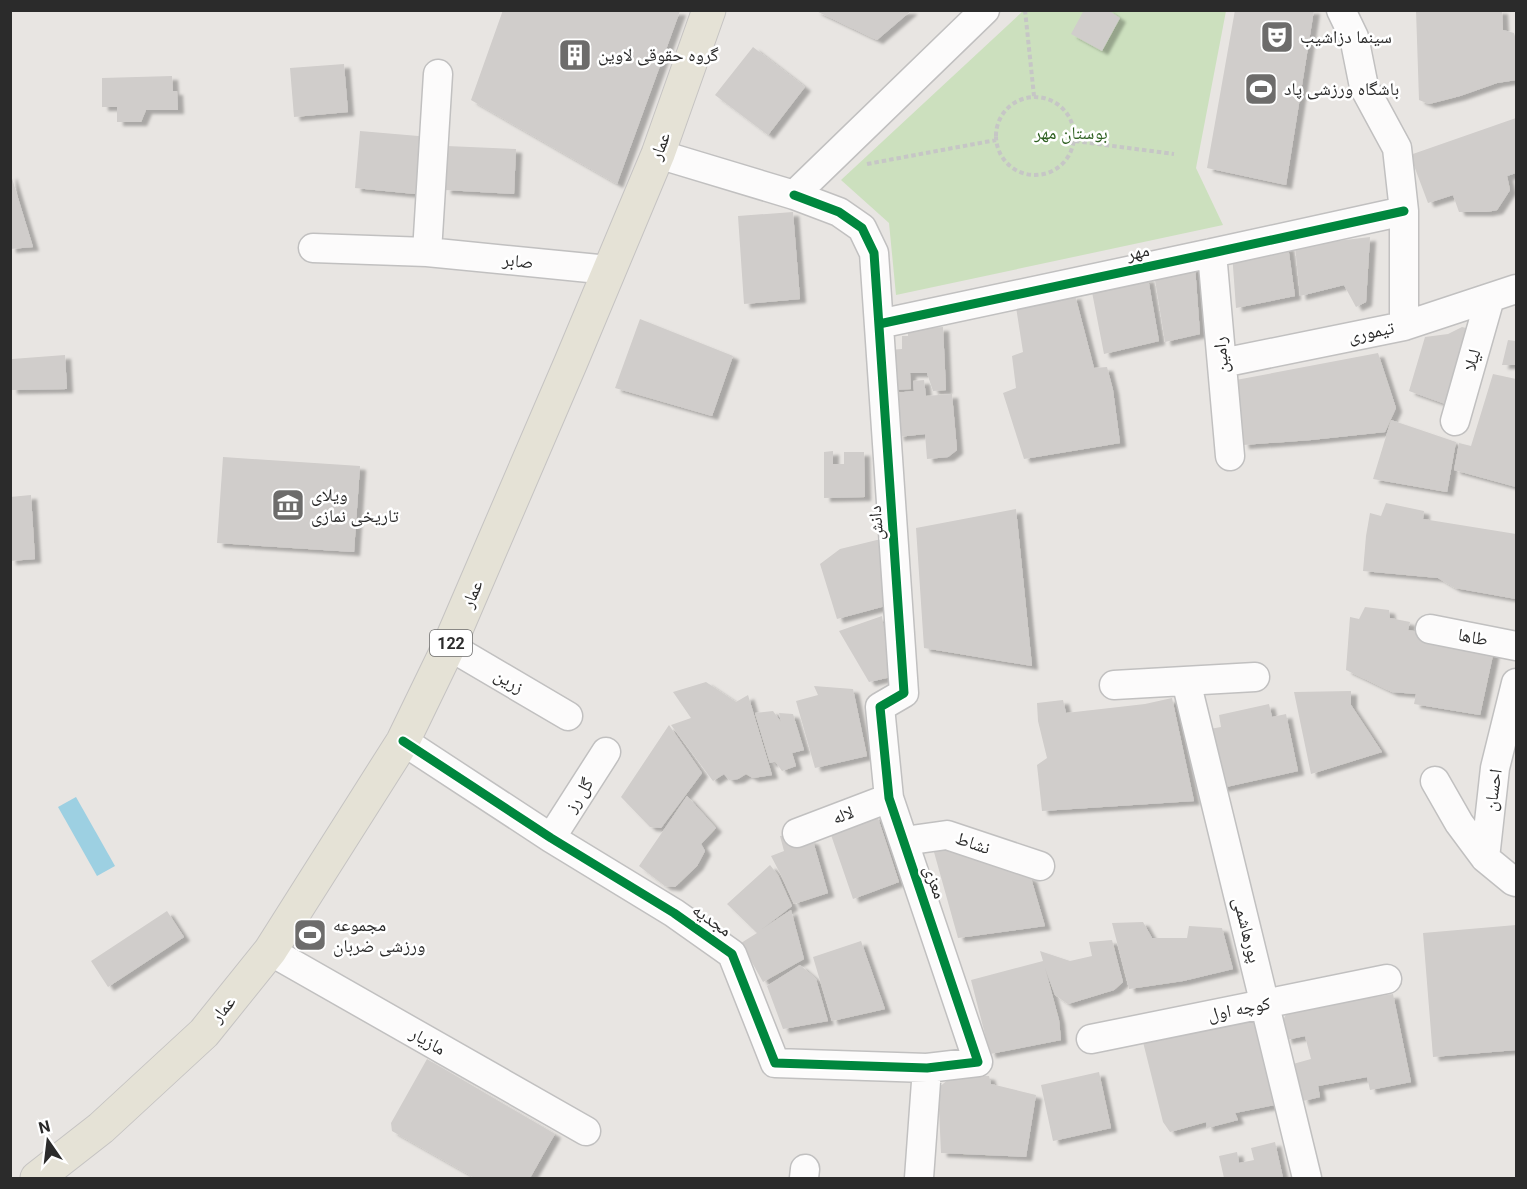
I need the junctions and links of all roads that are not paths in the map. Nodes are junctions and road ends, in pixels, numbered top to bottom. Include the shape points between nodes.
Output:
1 (709, 10) edge
2 (985, 10) edge
3 (1341, 10) edge
4 (438, 74) dead end
5 (658, 154) junction
6 (794, 195) junction
7 (1404, 211) junction
8 (313, 248) dead end
9 (427, 252) junction
10 (1212, 253) junction
11 (609, 270) junction
12 (1516, 289) edge
13 (1490, 298) junction
14 (879, 324) junction
15 (1404, 326) junction
16 (1222, 363) junction
17 (1455, 421) dead end
18 (1230, 456) dead end
19 (1430, 629) dead end
20 (449, 646) junction
21 (1516, 646) edge
22 (1254, 677) dead end
23 (1186, 681) junction
24 (1516, 683) edge
25 (1114, 685) dead end
26 (880, 707) joint
27 (568, 716) dead end
28 (403, 741) junction
29 (606, 752) dead end
30 (1435, 781) dead end
31 (889, 798) junction
32 (797, 833) dead end
33 (551, 838) junction
34 (904, 841) junction
35 (1485, 858) junction
36 (1040, 866) dead end
37 (1516, 882) edge
38 (270, 951) junction
39 (1387, 979) dead end
40 (1265, 1004) junction
41 (1091, 1039) dead end
42 (978, 1062) joint
43 (927, 1068) junction
44 (586, 1131) dead end
45 (37, 1179) edge
46 (919, 1179) edge
47 (1307, 1179) edge

1 - 5 main road, عمار / 122
2 - 6 street
3 - 7 street via 1354,37 1364,87 1398,148
4 - 9 street
5 - 6 street
5 - 11 main road, عمار / 122
6 - 14 street via 839,212 862,228 874,253
7 - 10 street, مهر
7 - 15 street
8 - 9 street, صابر
9 - 11 street, صابر
10 - 14 street, مهر
10 - 16 street, رامین
11 - 20 main road, عمار / 122
12 - 13 street, تیموری
13 - 15 street, تیموری
13 - 17 street, لیلا
14 - 26 street, دانش via 904,693
15 - 16 street, تیموری
16 - 18 street, رامین
19 - 21 street, طاها
20 - 27 street, زرین
20 - 28 main road, عمار / 122
22 - 23 street
23 - 25 street
23 - 40 street, پورهاشمی
24 - 35 street, احسان via 1495,768
26 - 31 street, معزی
28 - 33 street, مجدیه
28 - 38 main road, عمار / 122
29 - 33 street, گل رز
30 - 35 street
31 - 32 street, لاله
31 - 34 street, معزی
33 - 43 street, مجدیه via 674,913 732,954 775,1062
34 - 36 street, نشاط via 947,835
34 - 42 street, معزی
35 - 37 street
38 - 44 street, مازیار
38 - 45 main road, عمار / 122 via 204,1033 101,1128
39 - 40 street, کوچه اول
40 - 41 street, کوچه اول
40 - 47 street, پورهاشمی
42 - 43 street, مجدیه
43 - 46 street

